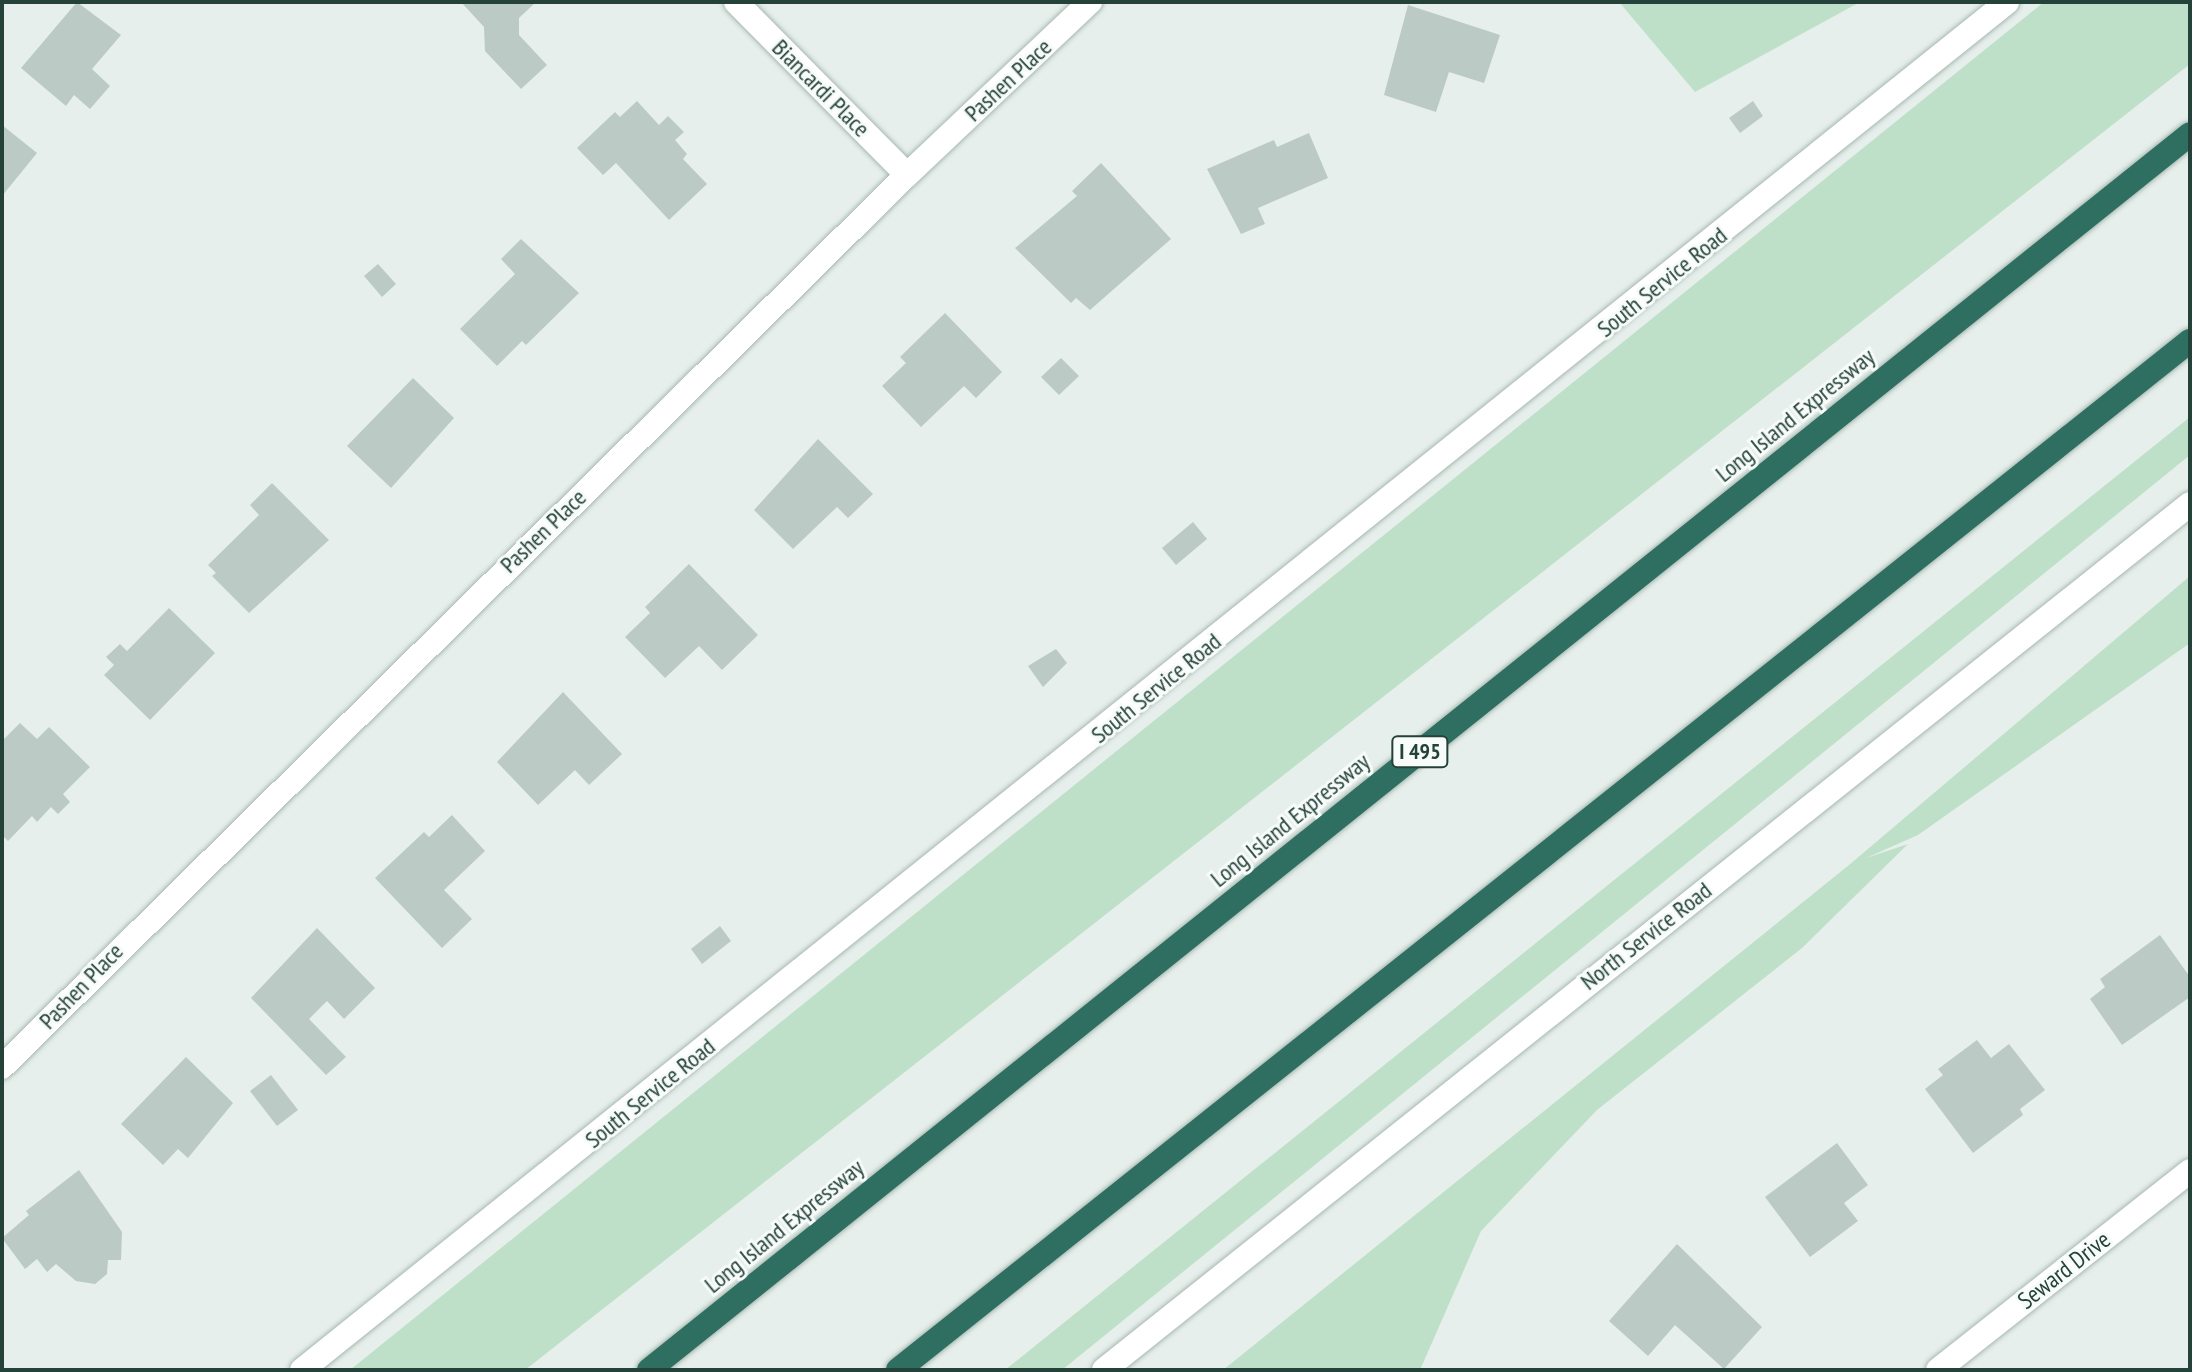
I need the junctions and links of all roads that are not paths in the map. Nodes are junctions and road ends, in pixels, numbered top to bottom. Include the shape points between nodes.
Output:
1 (736, 2) edge
2 (1090, 2) edge
3 (2007, 2) edge
4 (2190, 134) edge
5 (907, 175) junction
6 (2190, 341) edge
7 (2190, 504) edge
8 (2, 1067) edge
9 (2190, 1171) edge
10 (302, 1370) edge
11 (649, 1370) edge
12 (898, 1370) edge
13 (1104, 1370) edge
14 (1938, 1370) edge

1 - 5 main road, Biancardi Place
2 - 5 main road, Pashen Place
3 - 10 main road, South Service Road
4 - 11 highway, Long Island Expressway / I 495
5 - 8 main road, Pashen Place
6 - 12 highway
7 - 13 main road, North Service Road
9 - 14 main road, Seward Drive

